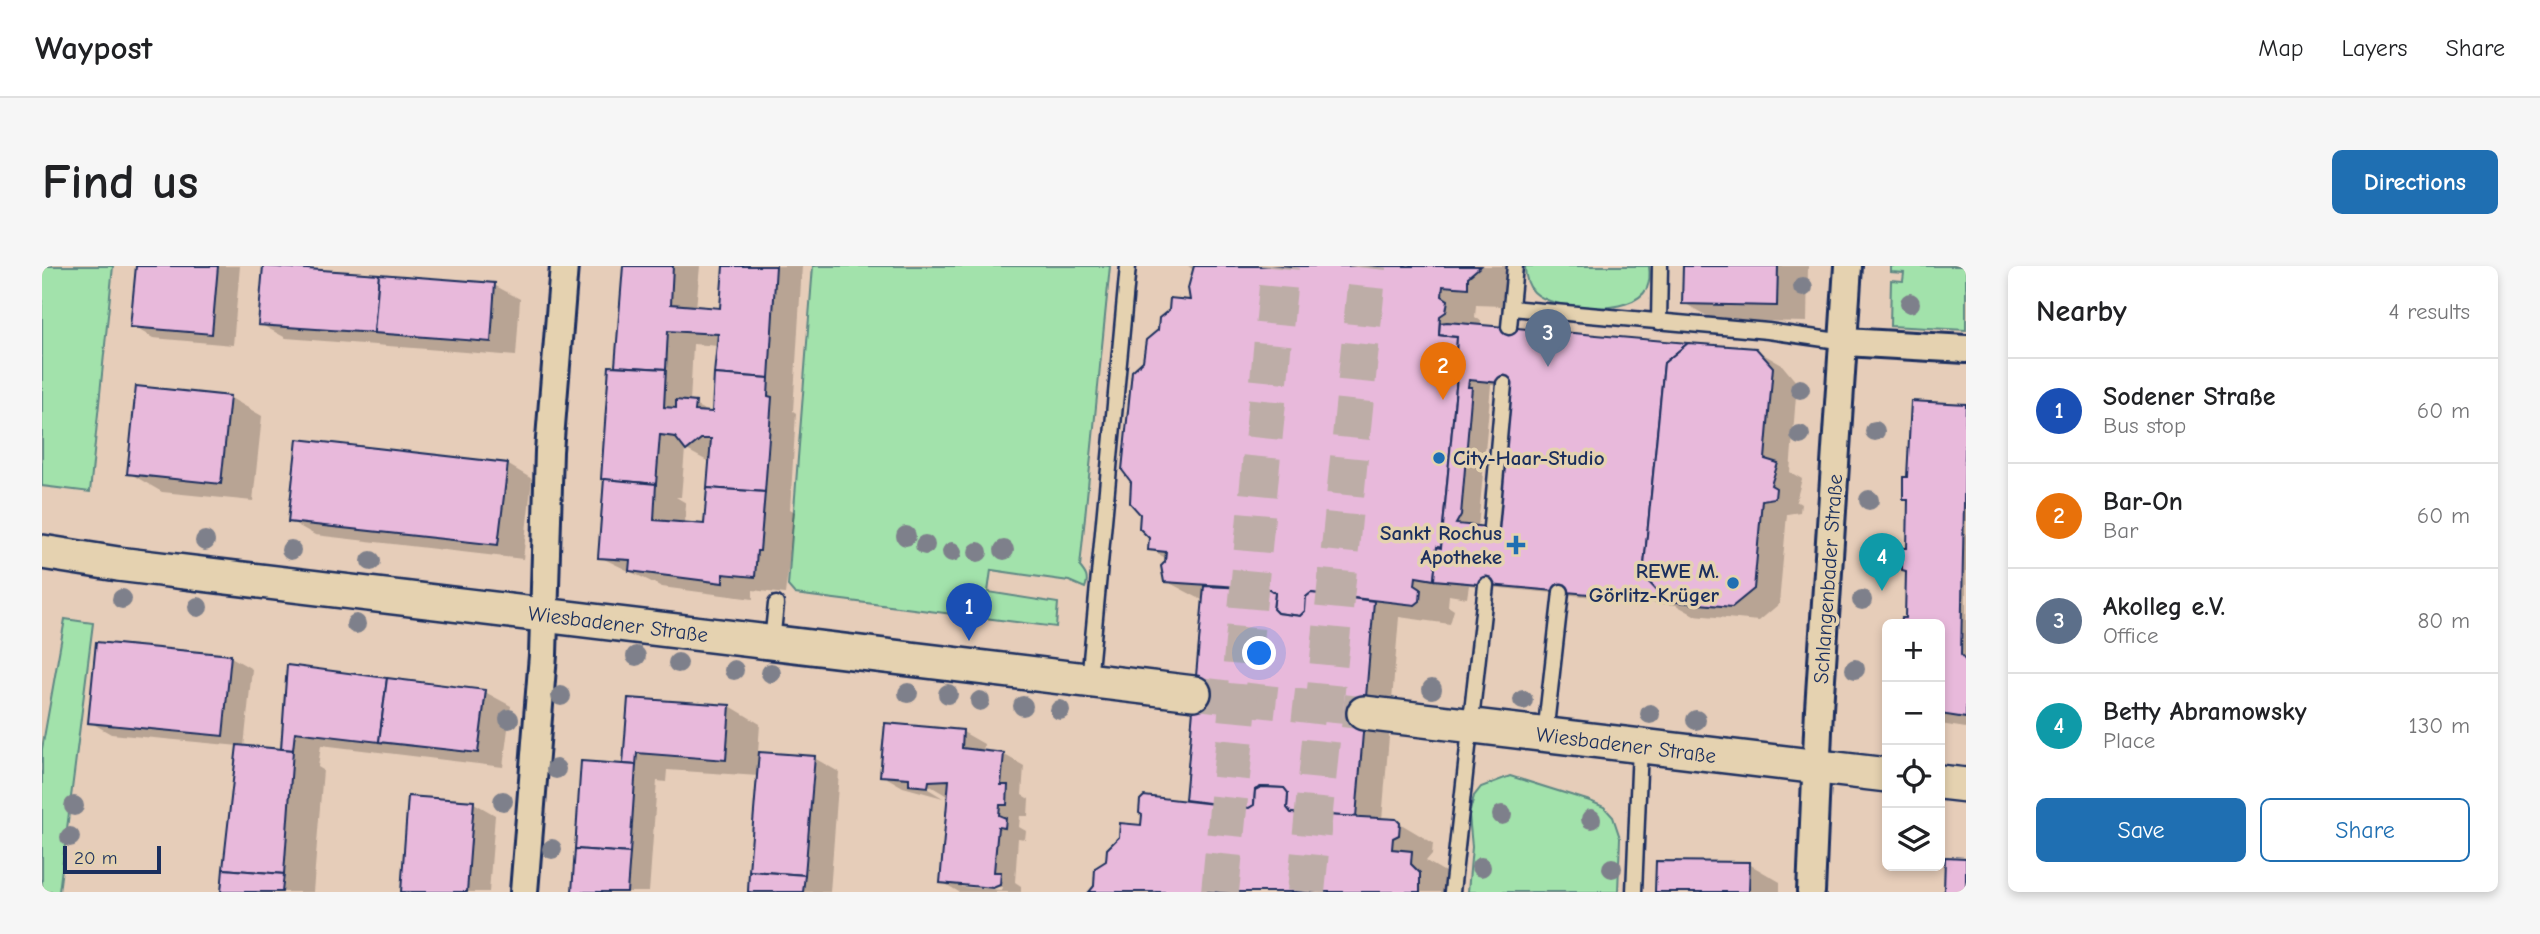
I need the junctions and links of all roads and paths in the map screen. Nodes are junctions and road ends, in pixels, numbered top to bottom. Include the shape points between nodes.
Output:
1 (564, 266) edge
2 (1128, 266) edge
3 (1515, 266) edge
4 (1660, 266) edge
5 (1848, 266) edge
6 (1511, 308) junction
7 (1660, 322) junction
8 (1509, 327) dead end
9 (1844, 342) junction
10 (1966, 349) edge
11 (1504, 384) dead end
12 (1491, 527) dead end
13 (42, 552) edge
14 (1486, 585) dead end
15 (1561, 592) dead end
16 (776, 604) dead end
17 (545, 615) junction
18 (772, 642) junction
19 (1089, 681) junction
20 (1194, 693) tunnel mouth
21 (1364, 713) tunnel mouth
22 (1469, 726) junction
23 (1545, 735) junction
24 (1640, 747) junction
25 (1815, 767) junction
26 (1882, 774) edge
27 (1945, 783) edge
28 (1966, 785) edge
29 (524, 892) edge
30 (1452, 892) edge
31 (1634, 892) edge
32 (1811, 892) edge

1 - 17 street via 549,451
2 - 19 lane
3 - 6 lane
4 - 7 lane
5 - 9 street, Schlangenbader Straße
6 - 7 lane
6 - 8 lane
7 - 9 lane
9 - 10 street
9 - 25 street, Schlangenbader Straße
11 - 12 lane
13 - 17 street, Wiesbadener Straße
14 - 22 lane
15 - 23 lane
16 - 18 lane
17 - 18 street, Wiesbadener Straße
17 - 29 street
18 - 19 street, Wiesbadener Straße
19 - 20 street, Wiesbadener Straße
21 - 22 street, Wiesbadener Straße
22 - 23 street, Wiesbadener Straße
22 - 30 lane
23 - 24 street, Wiesbadener Straße
24 - 25 street, Wiesbadener Straße
24 - 31 lane
25 - 26 street, Wiesbadener Straße
25 - 32 street, Schlangenbader Straße
27 - 28 street

